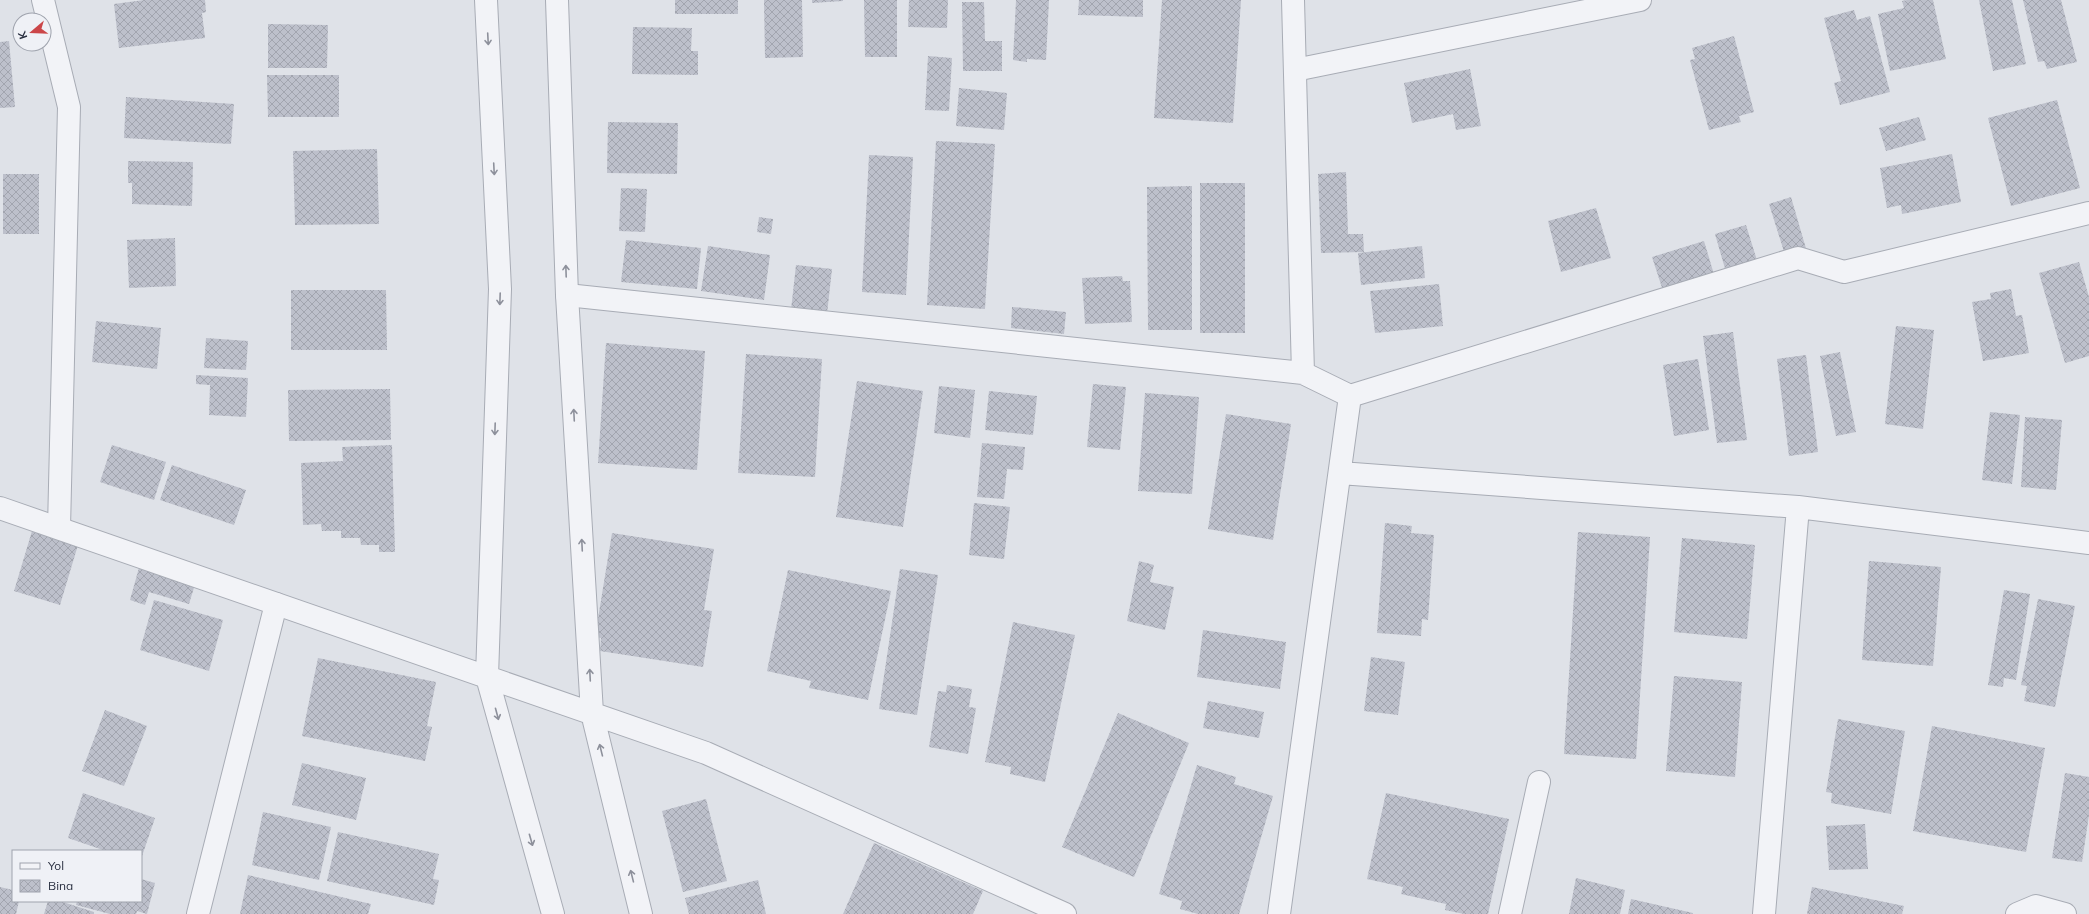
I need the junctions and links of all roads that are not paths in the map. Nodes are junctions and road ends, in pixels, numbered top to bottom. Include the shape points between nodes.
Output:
1 (43, 0) edge
2 (486, 0) edge
3 (557, 0) edge
4 (1293, 0) edge
5 (1640, 0) edge
6 (1295, 70) junction
7 (2089, 213) edge
8 (567, 295) junction
9 (1302, 373) junction
10 (1350, 396) junction
11 (1340, 473) junction
12 (1798, 507) junction
13 (0, 508) edge
14 (59, 528) junction
15 (2089, 544) edge
16 (276, 604) junction
17 (487, 677) junction
18 (592, 714) junction
19 (1540, 782) dead end
20 (198, 914) edge
21 (553, 914) edge
22 (641, 914) edge
23 (1065, 914) edge
24 (1279, 914) edge
25 (1510, 914) edge
26 (1764, 914) edge
27 (2017, 914) edge
28 (2065, 914) edge

1 - 14 street via 69,107
2 -> 17 street via 500,289
8 -> 3 street
4 - 6 street
5 - 6 street
6 - 9 street
7 - 10 street via 1844,272 1798,258
8 - 9 street
18 -> 8 street
9 - 10 street
10 - 11 street
11 - 12 street
11 - 24 street
12 - 15 street
12 - 26 street
13 - 14 street
14 - 16 street
16 - 17 street
16 - 20 street
17 - 18 street
17 -> 21 street
22 -> 18 street
18 - 23 street via 706,753
19 - 25 street
27 - 28 street via 2036,906

